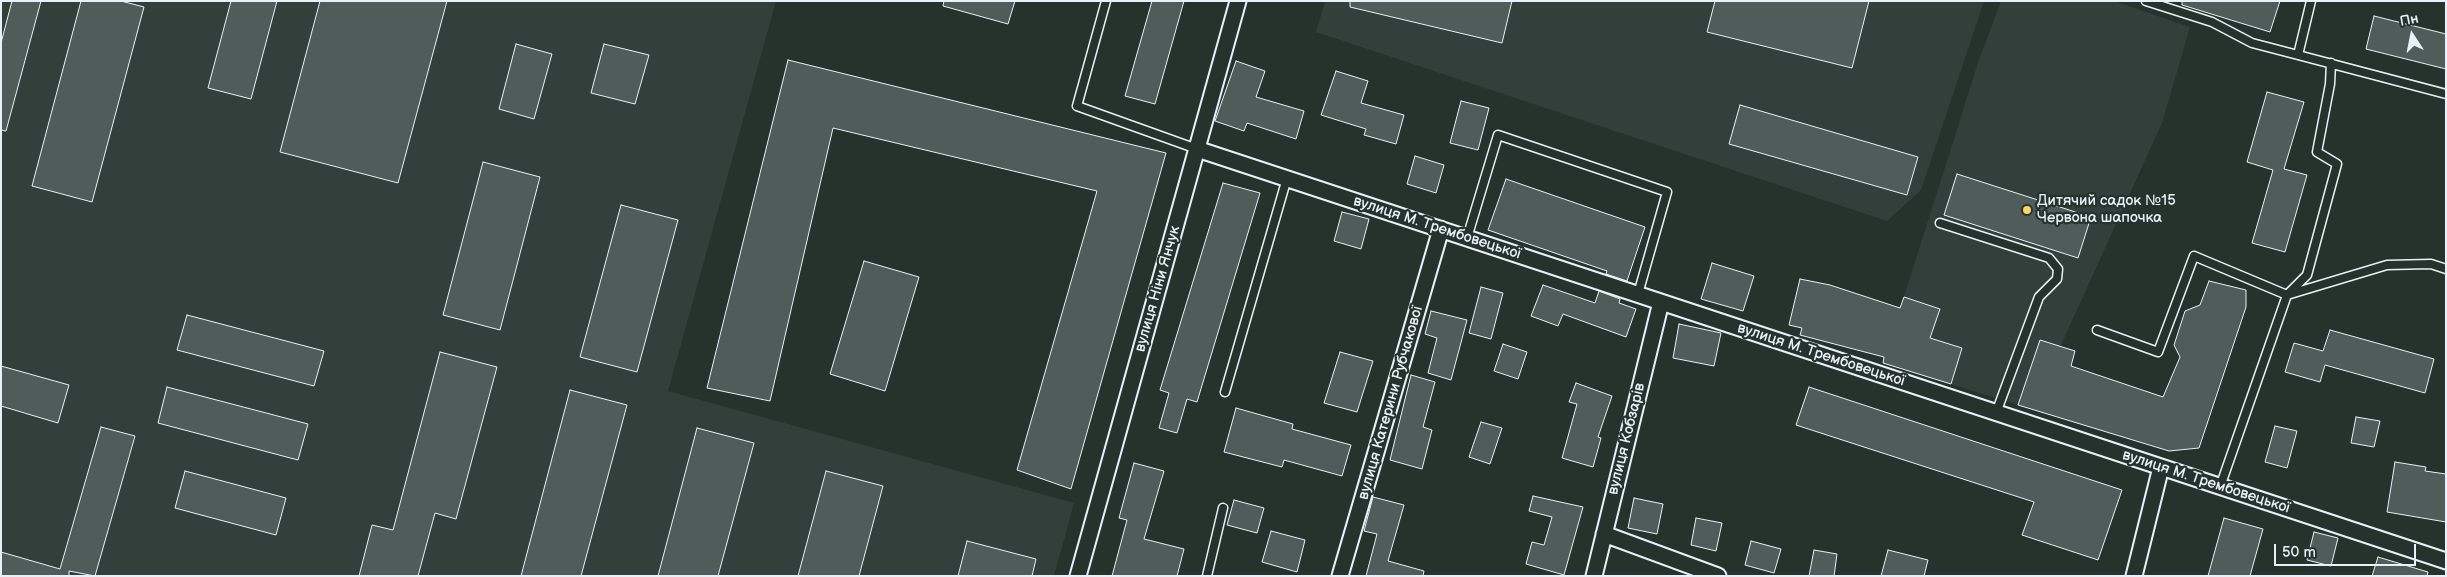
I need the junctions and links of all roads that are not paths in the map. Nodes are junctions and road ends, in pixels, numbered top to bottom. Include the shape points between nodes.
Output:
1 (1106, 1) edge
2 (1238, 1) edge
3 (2146, 1) edge
4 (2311, 1) edge
5 (2298, 55) junction
6 (2331, 63) junction
7 (2446, 94) edge
8 (1197, 148) junction
9 (1287, 178) junction
10 (1940, 223) dead end
11 (1441, 229) junction
12 (1467, 238) junction
13 (2446, 269) edge
14 (1638, 294) junction
15 (2288, 296) junction
16 (1661, 302) junction
17 (2097, 330) dead end
18 (1225, 392) dead end
19 (1996, 413) junction
20 (2161, 468) junction
21 (2220, 487) junction
22 (1224, 508) dead end
23 (1604, 534) junction
24 (2446, 562) edge
25 (1078, 576) edge
26 (1207, 576) edge
27 (1340, 576) edge
28 (1594, 576) edge
29 (1718, 576) edge
30 (2134, 576) edge

1 - 8 lane via 1077,106
2 - 8 street, вулиця Ніни Янчук
3 - 5 lane via 2212,22 2252,43
4 - 5 lane
5 - 6 lane
6 - 7 lane
6 - 15 lane via 2317,152 2337,164 2307,275
8 - 9 street, вулиця М. Трембовецької
8 - 25 street, вулиця Ніни Янчук
9 - 11 street, вулиця М. Трембовецької
9 - 18 lane
10 - 19 lane via 2049,258 2058,269 2057,279 2038,297
11 - 12 street, вулиця М. Трембовецької
11 - 27 street, вулиця Катерини Рубчакової
12 - 14 street, вулиця М. Трембовецької
12 - 14 lane via 1498,135 1667,192
13 - 15 lane via 2431,264 2387,265
14 - 16 street, вулиця М. Трембовецької
15 - 17 lane via 2194,256 2158,352
15 - 21 lane
16 - 19 street, вулиця М. Трембовецької
16 - 23 street, вулиця Кобзарів
19 - 20 street, вулиця М. Трембовецької
20 - 21 street, вулиця М. Трембовецької
20 - 30 street
21 - 24 street, вулиця М. Трембовецької
22 - 26 lane
23 - 28 street, вулиця Кобзарів
23 - 29 street

